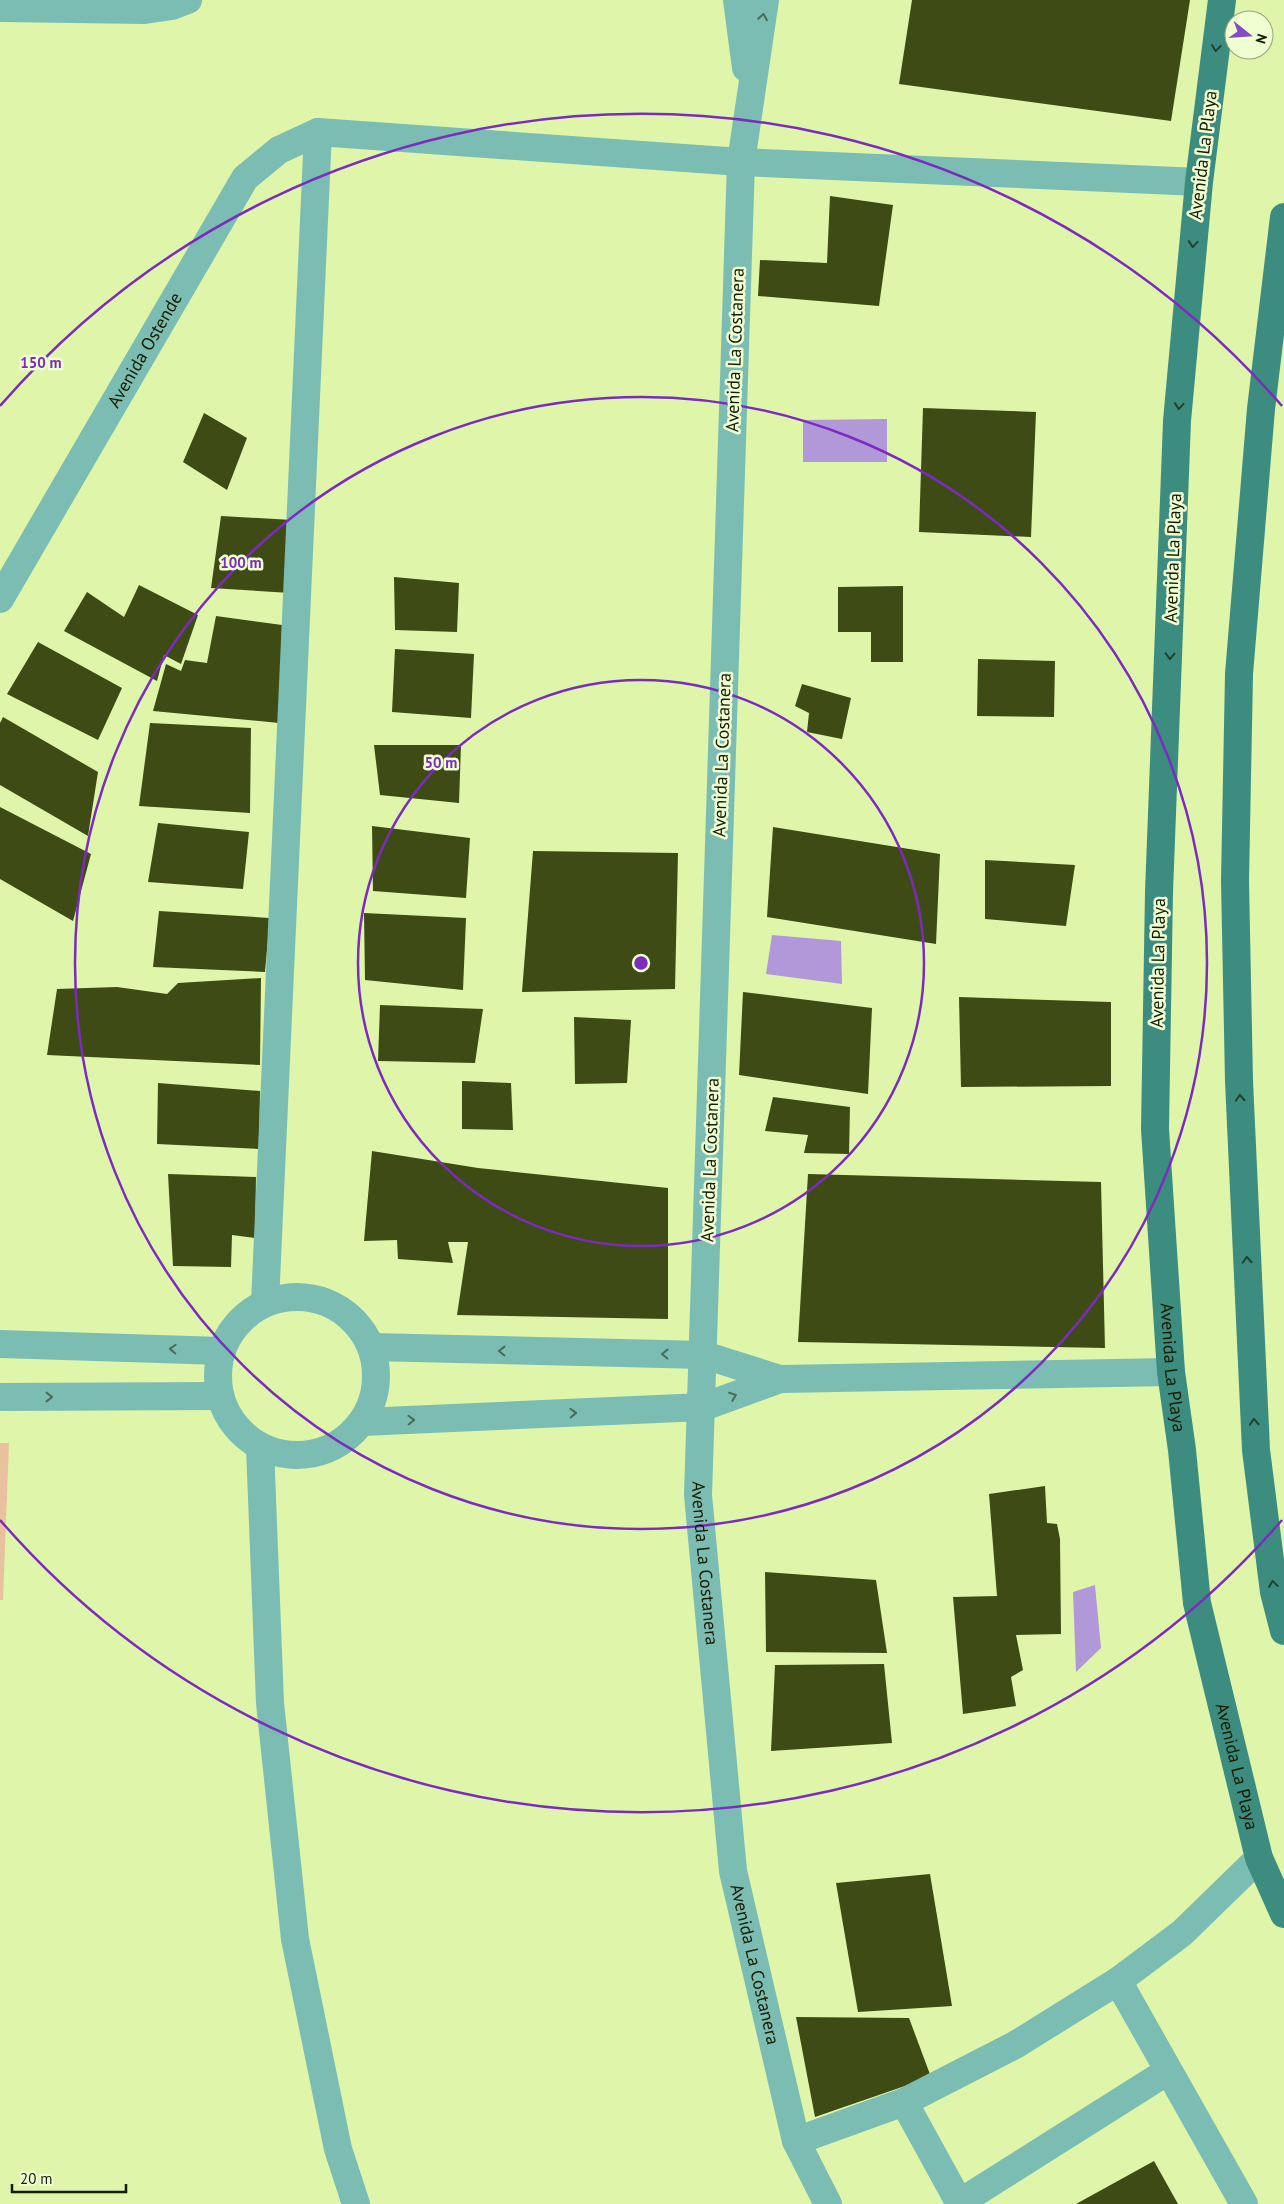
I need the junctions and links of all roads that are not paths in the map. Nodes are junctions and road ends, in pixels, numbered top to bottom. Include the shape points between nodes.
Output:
1 (188, 0) edge
2 (737, 0) edge
3 (765, 0) edge
4 (1222, 0) edge
5 (0, 8) edge
6 (750, 100) junction
7 (318, 132) junction
8 (741, 162) junction
9 (1199, 182) junction
10 (1284, 217) edge
11 (0, 599) edge
12 (265, 1303) junction
13 (0, 1344) edge
14 (371, 1348) junction
15 (222, 1350) junction
16 (704, 1355) junction
17 (1171, 1372) junction
18 (780, 1378) junction
19 (220, 1396) junction
20 (0, 1398) edge
21 (703, 1408) junction
22 (362, 1422) junction
23 (260, 1447) junction
24 (1284, 1631) edge
25 (1259, 1858) junction
26 (1284, 1914) edge
27 (1118, 1981) junction
28 (1168, 2071) junction
29 (904, 2102) junction
30 (796, 2141) junction
31 (960, 2203) edge
32 (356, 2204) edge
33 (828, 2204) edge
34 (1244, 2204) edge

1 - 5 street via 145,10
2 - 6 street, Avenida La Costanera
6 -> 3 street, Avenida La Costanera
4 -> 9 main road, Avenida La Playa
6 - 8 street, Avenida La Costanera
7 - 8 street
7 - 11 street, Avenida Ostende via 279,150 245,178
7 - 12 street
8 - 9 street
8 - 16 street, Avenida La Costanera
9 -> 17 main road, Avenida La Playa via 1178,420 1159,892 1155,1129
24 -> 10 main road via 1274,1592 1256,1450 1239,1081 1235,881 1239,674 1261,408
12 - 14 street via 286,1297 327,1302 346,1313
12 - 15 street via 232,1331
15 -> 13 street
16 -> 14 street
14 - 22 street via 376,1366 376,1386
15 - 19 street via 218,1373
16 - 18 street
16 - 21 street, Avenida La Costanera
17 - 18 street
17 - 25 main road, Avenida La Playa via 1197,1603
21 -> 18 street
20 -> 19 street
19 - 23 street via 228,1416 242,1434
22 -> 21 street
21 - 30 street, Avenida La Costanera via 698,1495 733,1871
22 - 23 street via 334,1447 316,1454 278,1454
23 - 32 street via 270,1703 295,1939 338,2149
25 - 26 main road, Avenida La Playa
25 - 27 street via 1182,1933
27 - 28 street
27 - 29 street via 1015,2045
28 - 31 street
28 - 34 street
29 - 30 street
29 - 31 street
30 - 33 street, Avenida La Costanera

